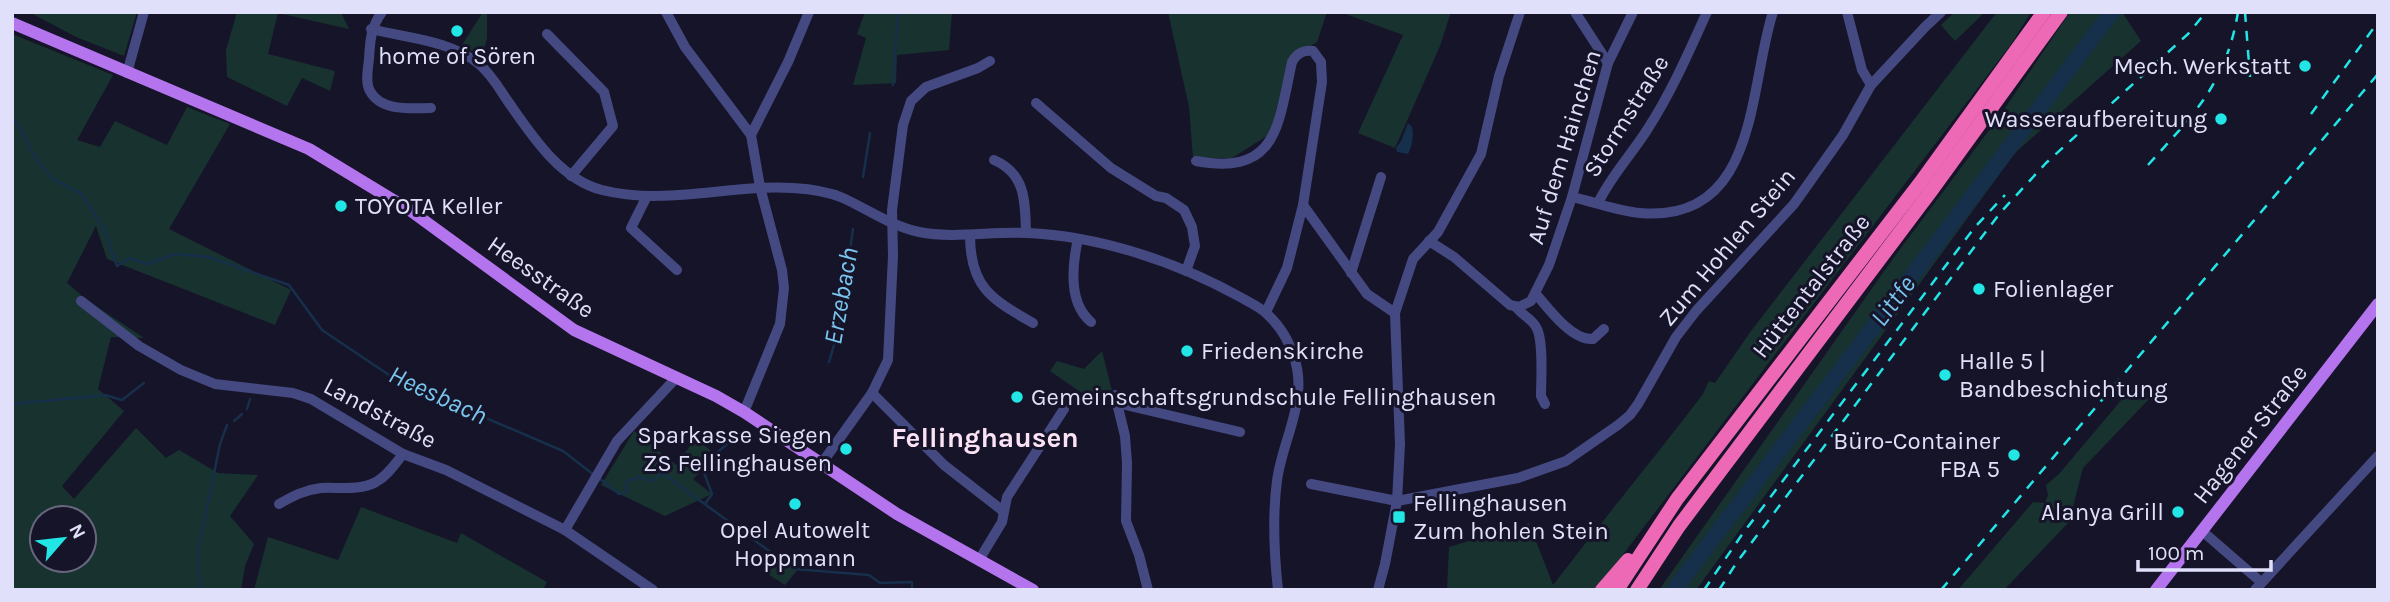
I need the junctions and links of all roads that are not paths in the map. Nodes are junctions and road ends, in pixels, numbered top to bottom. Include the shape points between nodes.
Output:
1 (144, 12) edge
2 (382, 12) edge
3 (666, 12) edge
4 (809, 12) edge
5 (1520, 12) edge
6 (1575, 12) edge
7 (1633, 12) edge
8 (1707, 12) edge
9 (1773, 12) edge
10 (1847, 12) edge
11 (1941, 12) edge
12 (2044, 12) edge
13 (2061, 12) edge
14 (12, 23) edge
15 (371, 29) junction
16 (547, 34) dead end
17 (990, 61) dead end
18 (1608, 63) junction
19 (127, 73) junction
20 (1871, 85) junction
21 (1036, 103) dead end
22 (431, 107) dead end
23 (751, 135) junction
24 (994, 160) dead end
25 (1196, 162) dead end
26 (571, 176) junction
27 (1381, 177) dead end
28 (760, 187) junction
29 (648, 196) junction
30 (1572, 197) junction
31 (1598, 203) junction
32 (1303, 205) junction
33 (892, 224) junction
34 (1026, 233) junction
35 (970, 235) junction
36 (1078, 239) junction
37 (1429, 242) junction
38 (677, 270) dead end
39 (1186, 271) junction
40 (1351, 273) junction
41 (1536, 294) junction
42 (81, 300) dead end
43 (1516, 307) junction
44 (2376, 310) edge
45 (1266, 312) junction
46 (1395, 313) junction
47 (1033, 323) dead end
48 (1091, 323) dead end
49 (1604, 329) dead end
50 (677, 377) junction
51 (872, 393) junction
52 (1545, 404) dead end
53 (1063, 410) dead end
54 (744, 412) junction
55 (1240, 432) dead end
56 (403, 454) junction
57 (2378, 456) edge
58 (822, 463) junction
59 (1311, 484) dead end
60 (1677, 499) junction
61 (1397, 501) junction
62 (279, 504) dead end
63 (1003, 511) junction
64 (1679, 526) junction
65 (565, 530) junction
66 (2201, 530) junction
67 (979, 560) junction
68 (2258, 586) edge
69 (653, 590) edge
70 (1033, 590) edge
71 (1148, 590) edge
72 (1278, 590) edge
73 (1378, 590) edge
74 (1602, 590) edge
75 (1617, 590) edge
76 (1637, 590) edge
77 (1648, 590) edge
78 (2156, 590) edge

1 - 19 street
2 - 15 street
3 - 23 street via 685,47
4 - 23 street
5 - 37 street via 1481,155
6 - 18 street
7 - 18 street, Auf dem Hainchen
8 - 31 street, Stormstraße via 1664,103
9 - 31 street via 1747,133 1730,174 1713,191 1682,209 1639,213
10 - 20 street via 1862,71
11 - 20 street, Zum Hohlen Stein
12 - 60 highway, Hüttentalstraße via 1920,183
13 - 64 highway, Hüttentalstraße
14 - 19 main road, Heesstraße
15 - 22 street via 369,91 396,108
15 - 26 street via 440,45 480,65 526,127
16 - 26 street via 604,92 613,125
17 - 33 street via 926,87 911,101 903,125
18 - 30 street, Auf dem Hainchen
19 - 50 main road, Heesstraße via 309,149 411,211 574,330
20 - 61 street, Zum Hohlen Stein via 1843,135 1794,204 1676,337 1630,415 1583,452 1552,467
21 - 39 street via 1111,167 1184,210 1195,246
23 - 28 street
24 - 34 street via 1008,166 1020,184
25 - 32 street via 1228,166 1270,143 1292,62 1305,50 1313,51 1321,62 1322,82
26 - 29 street via 601,190
27 - 40 street
28 - 29 street
28 - 33 street via 828,193
28 - 54 street via 782,270 783,306 777,334
29 - 38 street via 631,228
30 - 31 street
30 - 41 street, Auf dem Hainchen
32 - 40 street
32 - 45 street via 1287,268
33 - 35 street via 921,232
33 - 51 street via 888,360
34 - 35 street
34 - 36 street
35 - 47 street via 970,261 981,284 1007,308
36 - 39 street
36 - 48 street via 1073,261 1075,293 1080,310
37 - 43 street
37 - 46 street via 1413,259
39 - 45 street
40 - 46 street via 1367,294
41 - 43 street via 1529,303
41 - 49 street via 1579,337 1593,339
42 - 56 street, Landstraße via 139,346 181,370 215,384 311,399
43 - 52 street via 1536,327 1540,338
44 - 66 main road, Hagener Straße
45 - 72 street via 1284,334 1299,381 1277,477 1272,534
46 - 61 street via 1400,444
50 - 54 main road, Heesstraße
50 - 65 street via 617,441
51 - 58 street
51 - 63 street via 944,465
53 - 63 street via 1007,497
54 - 58 main road, Heesstraße
55 - 71 street via 1116,399 1125,436 1126,521
56 - 62 street via 388,474 374,483 300,492
56 - 65 street, Landstraße via 446,470
57 - 68 street
58 - 67 main road, Heesstraße via 897,514
59 - 61 street
60 - 74 highway
60 - 75 highway, Hüttentalstraße
61 - 73 street
63 - 67 street via 1002,522
64 - 76 highway, Hüttentalstraße
64 - 77 highway
65 - 69 street, Landstraße
66 - 68 street
66 - 78 main road, Hagener Straße
67 - 70 main road, Heesstraße

